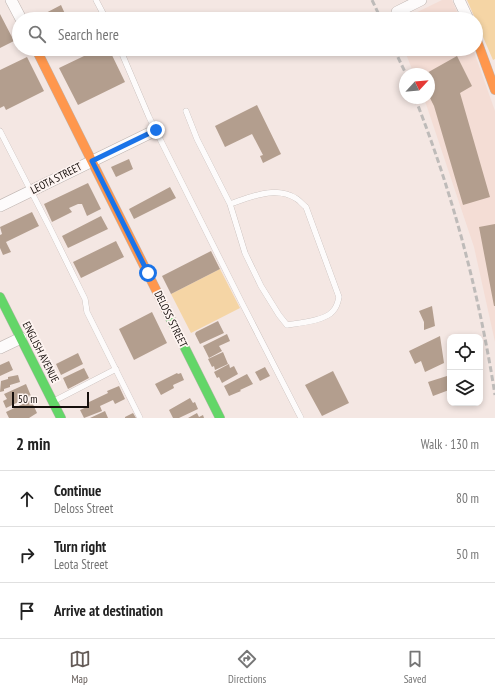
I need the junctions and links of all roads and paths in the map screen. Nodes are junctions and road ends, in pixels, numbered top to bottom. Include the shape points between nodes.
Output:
1 (11, 0) edge
2 (96, 0) edge
3 (421, 0) edge
4 (459, 0) edge
5 (17, 12) edge
6 (102, 12) edge
7 (397, 12) dead end
8 (465, 12) edge
9 (483, 51) edge
10 (40, 56) edge
11 (123, 56) edge
12 (495, 90) edge
13 (186, 111) dead end
14 (156, 130) junction
15 (0, 131) edge
16 (92, 161) junction
17 (31, 191) junction
18 (230, 204) junction
19 (0, 206) edge
20 (0, 297) edge
21 (21, 338) junction
22 (0, 348) edge
23 (116, 370) junction
24 (53, 402) junction
25 (61, 418) edge
26 (140, 418) edge
27 (220, 418) edge
28 (301, 418) edge

1 - 5 street
2 - 6 lane
3 - 7 street
4 - 8 street
9 - 12 street via 489,62
10 - 16 street, DELOSS STREET
11 - 14 lane
13 - 18 lane via 197,139
14 - 16 street, LEOTA STREET
14 - 28 lane
15 - 17 lane
16 - 17 street, LEOTA STREET
16 - 27 street, DELOSS STREET
17 - 19 street, LEOTA STREET
17 - 23 lane via 85,299 87,312
18 - 18 lane via 245,253 265,292 287,325 319,319 332,313 339,296 306,207 296,198 278,191
20 - 21 street, ENGLISH AVENUE
21 - 22 street
21 - 24 street, ENGLISH AVENUE
23 - 24 lane
23 - 26 lane
24 - 25 street, ENGLISH AVENUE

